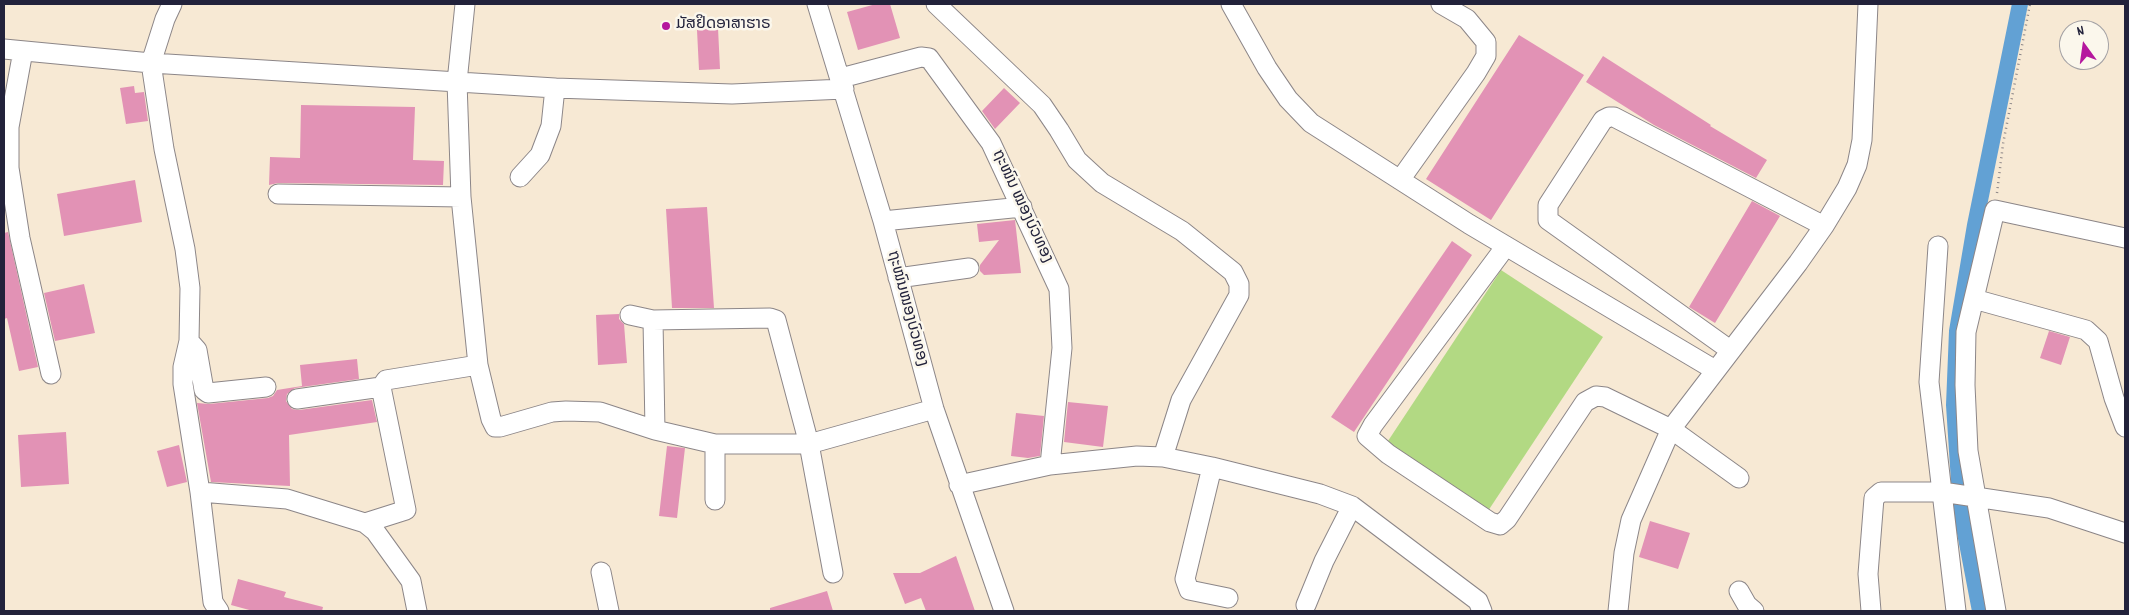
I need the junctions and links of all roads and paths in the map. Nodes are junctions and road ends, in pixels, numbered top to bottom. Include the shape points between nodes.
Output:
1 (172, 4) edge
2 (465, 4) edge
3 (936, 4) edge
4 (1231, 4) edge
5 (1441, 4) edge
6 (1868, 4) edge
7 (2030, 4) edge
8 (823, 5) edge
9 (4, 49) edge
10 (23, 51) junction
11 (151, 62) junction
12 (457, 82) junction
13 (843, 84) junction
14 (555, 88) junction
15 (520, 177) dead end
16 (1400, 180) junction
17 (278, 194) dead end
18 (461, 197) junction
19 (1022, 207) junction
20 (1995, 210) junction
21 (883, 221) junction
22 (1824, 226) junction
23 (2125, 238) edge
24 (1506, 246) junction
25 (1938, 246) dead end
26 (969, 268) dead end
27 (898, 278) junction
28 (1974, 299) junction
29 (630, 315) dead end
30 (653, 320) junction
31 (189, 341) junction
32 (1730, 350) junction
33 (478, 365) junction
34 (1714, 370) junction
35 (51, 374) dead end
36 (266, 387) dead end
37 (381, 387) junction
38 (297, 399) dead end
39 (934, 409) junction
40 (2125, 427) edge
41 (1671, 428) junction
42 (655, 430) junction
43 (715, 444) junction
44 (810, 444) junction
45 (1162, 457) junction
46 (1050, 465) junction
47 (1212, 467) junction
48 (1739, 478) dead end
49 (959, 485) junction
50 (200, 492) junction
51 (1945, 492) junction
52 (1971, 497) junction
53 (715, 500) dead end
54 (1352, 506) junction
55 (365, 523) junction
56 (2124, 528) edge
57 (602, 572) dead end
58 (833, 573) dead end
59 (1739, 591) dead end
60 (1228, 598) dead end
61 (1306, 605) dead end
62 (219, 611) edge
63 (417, 611) edge
64 (609, 611) edge
65 (1004, 611) edge
66 (1482, 611) edge
67 (1618, 611) edge
68 (1754, 611) edge
69 (1871, 611) edge
70 (1956, 611) edge
71 (1996, 611) edge

1 - 11 street
2 - 12 street
3 - 45 street via 1042,105 1077,160 1102,183 1182,231 1233,272 1239,284 1239,295 1181,400
4 - 16 street via 1277,83 1311,123
5 - 16 street via 1467,19 1486,42 1486,56
6 - 22 street via 1861,148 1847,188
7 - 20 path via 2003,144
8 - 13 street, ຖະໜົນໜອງບົວທອງ
9 - 10 street
10 - 11 street
10 - 35 street via 9,126 9,168 20,238
11 - 12 street
11 - 31 street via 164,149 185,249 190,288
12 - 14 street
12 - 18 street
13 - 14 street via 732,94
13 - 19 street, ຖະໜົນ ໝອງບົວທອງ via 921,57 929,58 991,143
13 - 21 street, ຖະໜົນໜອງບົວທອງ
14 - 15 street via 551,126 540,155
16 - 24 street
17 - 18 street
18 - 33 street
19 - 21 street
19 - 46 street, ຖະໜົນ ໝອງບົວທອງ via 1059,289 1062,348
20 - 23 street
20 - 28 street
21 - 27 street, ຖະໜົນໜອງບົວທອງ
22 - 32 street
22 - 32 street via 1614,117 1603,120 1548,205 1548,220
24 - 34 street
24 - 41 street via 1373,425 1368,436 1372,441 1490,522 1500,525 1585,402 1596,396 1605,397
25 - 51 street via 1929,382
26 - 27 street
27 - 39 street, ຖະໜົນໜອງບົວທອງ
28 - 40 street via 2086,330 2093,335 2098,341
28 - 52 street via 1966,332 1965,385
29 - 30 street
30 - 42 street
30 - 44 street via 776,320
31 - 36 street via 196,350 204,390 208,393
31 - 50 street via 183,384
32 - 34 street
33 - 37 street via 386,380
33 - 42 street via 495,427 566,411 600,412
34 - 41 street
37 - 38 street
37 - 55 street via 406,510
39 - 44 street
39 - 49 street, ຖະໜົນໜອງບົວທອງ
41 - 48 street
41 - 67 street via 1631,520
42 - 43 street
43 - 44 street
43 - 53 street
44 - 58 street
45 - 46 street via 1136,456
45 - 47 street
46 - 49 street
47 - 54 street via 1320,494
47 - 60 street via 1185,579 1188,590
49 - 65 street, ຖະໜົນໜອງບົວທອງ
50 - 55 street via 287,499
50 - 62 street via 213,602
51 - 52 street
51 - 69 street via 1886,491 1874,498 1868,574
51 - 70 street
52 - 56 street via 2049,508
52 - 71 street
54 - 61 street
54 - 66 street via 1478,601
55 - 63 street via 411,581
57 - 64 street
59 - 68 street

